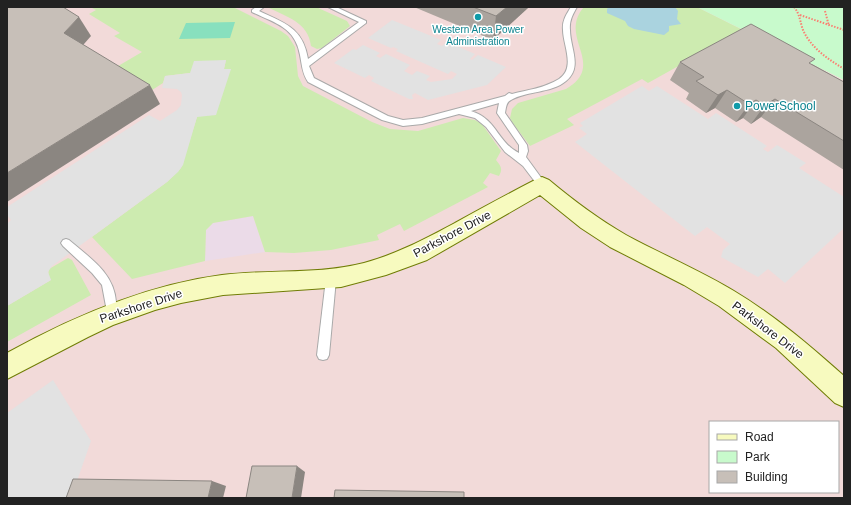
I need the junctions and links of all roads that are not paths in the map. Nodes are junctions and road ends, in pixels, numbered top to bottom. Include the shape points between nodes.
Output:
1 (261, 7) edge
2 (331, 7) edge
3 (574, 7) edge
4 (305, 65) junction
5 (509, 96) junction
6 (456, 111) junction
7 (521, 158) junction
8 (542, 185) junction
9 (66, 242) dead end
10 (331, 279) junction
11 (112, 314) junction
12 (322, 355) dead end
13 (7, 367) edge
14 (844, 394) edge

1 - 4 lane via 254,11 288,27 296,34 302,46
2 - 4 lane via 364,22
3 - 5 lane via 565,25 572,62 567,76 554,85
4 - 6 lane via 312,80 391,120 412,123
5 - 6 lane
5 - 7 lane via 502,105 501,113 523,145
6 - 7 lane via 482,117 506,149
7 - 8 lane
8 - 10 street, Parkshore Drive via 404,260
8 - 14 street, Parkshore Drive via 583,218 618,241 692,278 727,299 785,340
9 - 11 lane via 104,281 109,290
10 - 11 street, Parkshore Drive via 246,282 208,287 170,295
10 - 12 lane
11 - 13 street, Parkshore Drive via 51,341

